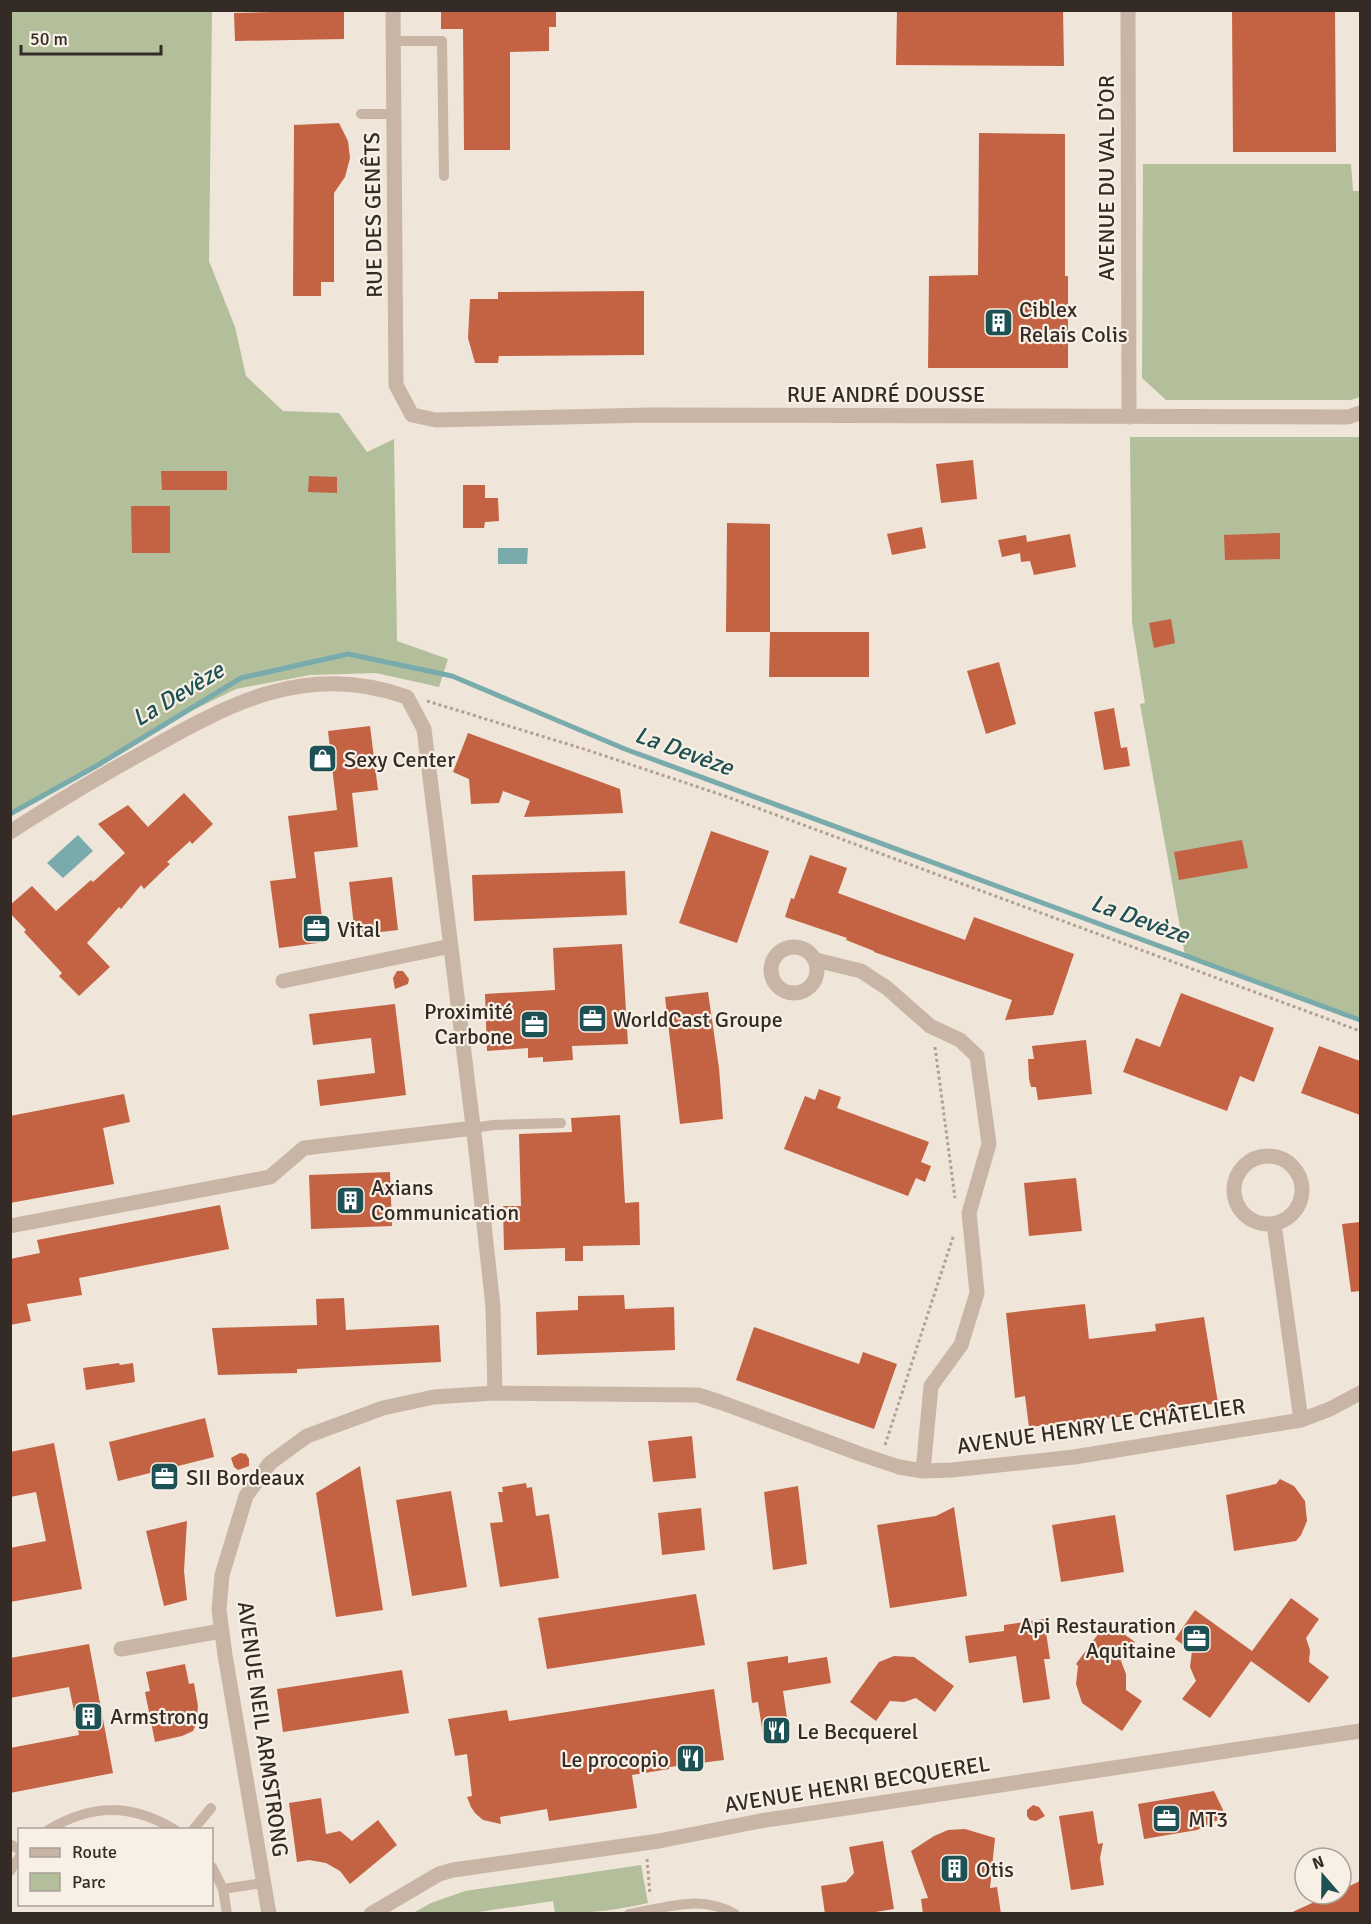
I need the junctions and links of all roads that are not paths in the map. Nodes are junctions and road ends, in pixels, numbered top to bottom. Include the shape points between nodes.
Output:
1 (393, 10) edge
2 (1128, 10) edge
3 (394, 40) junction
4 (361, 114) dead end
5 (394, 114) junction
6 (444, 176) dead end
7 (1360, 413) edge
8 (412, 415) joint
9 (1129, 417) junction
10 (10, 832) edge
11 (451, 946) junction
12 (816, 960) dead end
13 (283, 981) dead end
14 (561, 1123) dead end
15 (474, 1128) junction
16 (1274, 1224) junction
17 (10, 1226) edge
18 (495, 1393) junction
19 (1360, 1393) edge
20 (1300, 1420) junction
21 (923, 1471) junction
22 (221, 1631) junction
23 (121, 1648) dead end
24 (1360, 1731) edge
25 (211, 1808) dead end
26 (51, 1828) edge
27 (171, 1828) edge
28 (195, 1828) edge
29 (213, 1869) edge
30 (263, 1883) junction
31 (223, 1889) junction
32 (227, 1914) edge
33 (269, 1914) edge
34 (371, 1914) edge
35 (629, 1914) edge
36 (735, 1914) edge

1 - 3 street, RUE DES GENÊTS
2 - 9 street, AVENUE DU VAL D'OR
3 - 5 street, RUE DES GENÊTS
3 - 6 lane via 442,41
4 - 5 lane
5 - 8 street, RUE DES GENÊTS via 396,385
7 - 9 street, RUE ANDRÉ DOUSSE via 1348,417
8 - 9 street, RUE ANDRÉ DOUSSE via 436,420 651,415
10 - 11 street via 78,788 190,726 254,696 299,686 346,683 385,689 407,697 424,729
11 - 13 street
11 - 15 street
12 - 21 street via 861,971 933,1028 960,1040 977,1056 989,1144 969,1213 977,1293 961,1345 932,1386
14 - 15 lane
15 - 17 street via 304,1148 270,1177
15 - 18 street via 493,1307
16 - 16 street via 1293,1214 1299,1205 1302,1184 1292,1165 1283,1159 1262,1156 1252,1159 1237,1174 1234,1196 1244,1215 1253,1221
16 - 20 street
18 - 21 street, AVENUE HENRY LE CHÂTELIER via 698,1395 879,1461
18 - 22 street, AVENUE NEIL ARMSTRONG via 434,1397 383,1408 307,1436 270,1463 246,1496 232,1537 222,1575
19 - 20 street, AVENUE HENRY LE CHÂTELIER
20 - 21 street, AVENUE HENRY LE CHÂTELIER via 1074,1457
22 - 23 street
22 - 30 street, AVENUE NEIL ARMSTRONG
24 - 34 street, AVENUE HENRI BECQUEREL via 488,1864 439,1874
25 - 28 lane
26 - 27 lane via 85,1813 109,1809 133,1811
29 - 31 lane
30 - 31 lane
30 - 33 street, AVENUE NEIL ARMSTRONG
31 - 32 lane
35 - 36 lane via 662,1905 700,1903 724,1907

